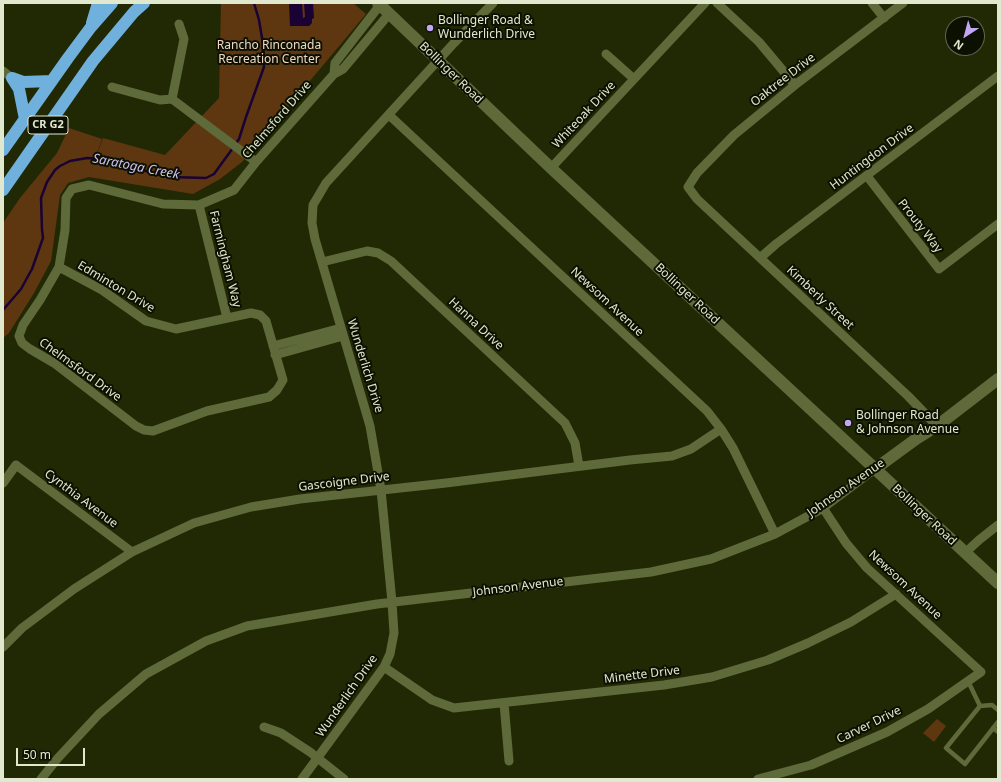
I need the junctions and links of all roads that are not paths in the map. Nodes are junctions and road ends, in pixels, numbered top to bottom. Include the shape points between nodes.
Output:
1 (98, 3) edge
2 (112, 3) edge
3 (144, 3) edge
4 (493, 3) edge
5 (705, 3) edge
6 (717, 3) edge
7 (872, 3) edge
8 (903, 3) edge
9 (383, 7) edge
10 (884, 18) junction
11 (179, 24) dead end
12 (91, 27) junction
13 (606, 54) dead end
14 (438, 61) junction
15 (8, 74) edge
16 (998, 76) edge
17 (634, 79) junction
18 (52, 81) junction
19 (795, 85) junction
20 (112, 87) dead end
21 (172, 99) junction
22 (389, 115) junction
23 (26, 119) junction
24 (3, 150) edge
25 (256, 162) junction
26 (551, 168) junction
27 (867, 176) junction
28 (688, 187) joint
29 (3, 190) edge
30 (199, 205) junction
31 (998, 224) edge
32 (760, 258) junction
33 (322, 262) junction
34 (59, 267) junction
35 (227, 318) junction
36 (342, 332) junction
37 (274, 350) junction
38 (998, 379) edge
39 (937, 426) junction
40 (721, 430) junction
41 (579, 466) junction
42 (875, 469) junction
43 (3, 483) edge
44 (381, 490) junction
45 (822, 508) junction
46 (998, 525) edge
47 (775, 534) junction
48 (132, 552) junction
49 (965, 553) junction
50 (998, 583) edge
51 (896, 594) junction
52 (392, 602) junction
53 (3, 647) edge
54 (384, 667) junction
55 (981, 672) joint
56 (968, 682) junction
57 (504, 703) junction
58 (980, 706) junction
59 (998, 710) edge
60 (998, 722) edge
61 (264, 727) dead end
62 (993, 728) junction
63 (998, 732) edge
64 (317, 758) junction
65 (509, 760) dead end
66 (41, 779) edge
67 (302, 779) edge
68 (344, 779) edge
69 (758, 779) edge

1 - 12 highway
2 - 12 highway, CR G2
3 - 29 highway, CR G2 via 93,61
4 - 14 street, Wunderlich Drive
5 - 17 street, Whiteoak Drive
6 - 19 street via 759,42
7 - 10 street
8 - 10 street, Oaktree Drive
9 - 14 main road, Bollinger Road
9 - 25 street, Chelmsford Drive via 335,63 334,74
10 - 19 street, Oaktree Drive
11 - 21 street via 184,39
12 - 18 highway, CR G2
13 - 17 street, Whiteoak Drive
14 - 22 street, Wunderlich Drive
14 - 26 main road, Bollinger Road
15 - 18 highway via 22,82
15 - 23 highway via 20,89
16 - 27 street, Huntingdon Drive
17 - 26 street, Whiteoak Drive
18 - 23 highway, CR G2
19 - 28 street, Oaktree Drive via 734,135
20 - 21 street via 160,100
21 - 25 street
22 - 33 street, Wunderlich Drive via 326,183 313,205 312,223
22 - 40 street, Newsom Avenue via 707,411
23 - 24 highway, CR G2
25 - 30 street, Chelmsford Drive via 234,190
26 - 42 main road, Bollinger Road
27 - 31 street, Prouty Way via 939,270
27 - 32 street, Huntingdon Drive
28 - 32 street, Kimberly Street via 697,199
30 - 34 street, Chelmsford Drive via 163,204 89,185 72,189 66,198 65,230
30 - 35 street, Farmingham Way
32 - 39 street, Kimberly Street
33 - 36 street, Wunderlich Drive
33 - 41 street, Hanna Drive via 367,251 378,253 391,261 565,423 575,443
34 - 35 street, Edminton Drive via 102,290 146,321 176,328
34 - 37 street, Chelmsford Drive via 23,325 19,336 22,343 54,363 144,430 153,431 207,411 269,397 283,380
35 - 37 street, Edminton Drive via 251,313 260,314 266,321
36 - 37 street
36 - 44 street, Wunderlich Drive via 370,426
38 - 39 main road, Johnson Avenue
39 - 42 main road, Johnson Avenue
40 - 41 street, Gascoigne Drive via 691,449 672,456
40 - 47 street, Newsom Avenue via 733,448
41 - 44 street, Gascoigne Drive
42 - 45 street, Johnson Avenue
42 - 49 main road, Bollinger Road
43 - 48 street, Cynthia Avenue via 16,465
44 - 48 street, Gascoigne Drive via 251,507 194,523
44 - 52 street, Wunderlich Drive
45 - 47 street, Johnson Avenue
45 - 51 street, Newsom Avenue via 867,568
46 - 49 street
47 - 52 street, Johnson Avenue via 711,559 651,572
48 - 53 street, Gascoigne Drive via 74,589 22,628
49 - 50 main road, Bollinger Road
51 - 55 street, Newsom Avenue
51 - 57 street, Minette Drive via 851,622 808,643 768,660 712,677
52 - 54 street, Wunderlich Drive via 394,632 390,654
52 - 66 street, Johnson Avenue via 247,626 206,641 146,674 99,714
54 - 57 street, Minette Drive via 432,700 454,708
54 - 64 street, Wunderlich Drive
55 - 56 street, Carver Drive
56 - 58 lane
56 - 69 street, Carver Drive via 928,709 886,732 811,765
57 - 65 street
58 - 59 lane via 992,705
58 - 62 lane via 946,748 965,764
60 - 62 lane
61 - 64 street via 281,733
62 - 63 lane
64 - 67 street, Wunderlich Drive
64 - 68 street

